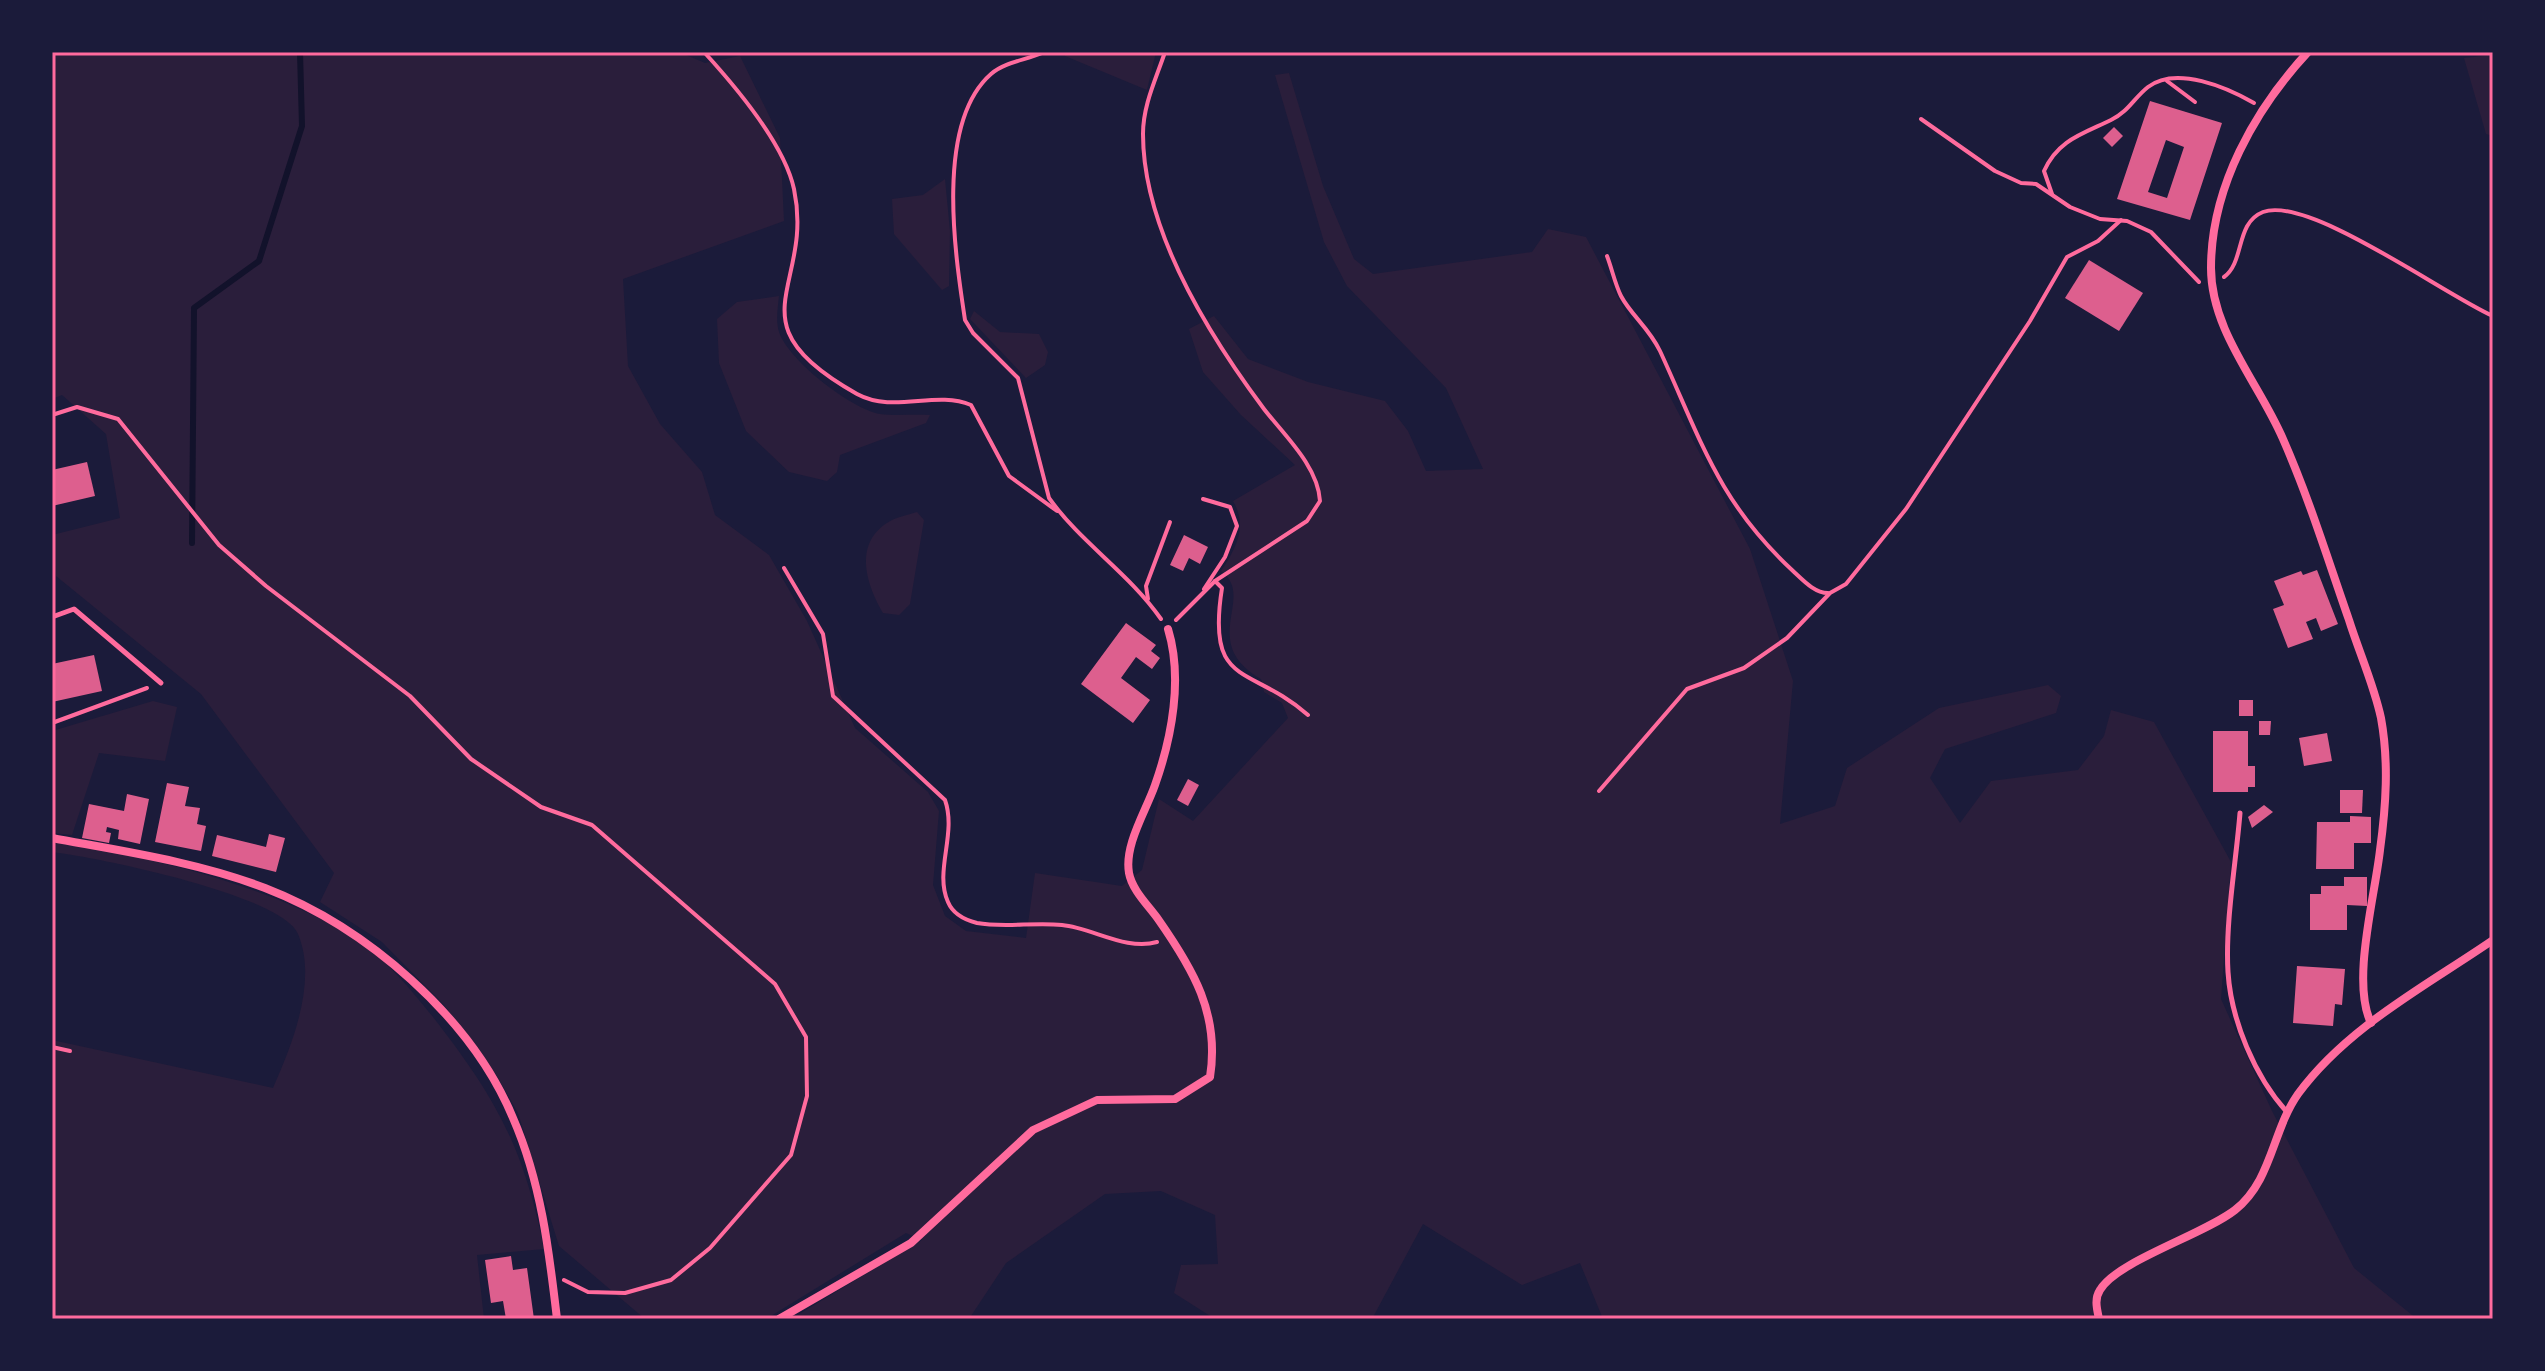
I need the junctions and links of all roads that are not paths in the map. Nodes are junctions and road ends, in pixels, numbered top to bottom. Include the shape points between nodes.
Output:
1 (2308, 52) edge
2 (52, 617) edge
3 (1168, 629) road end
4 (161, 683) road end
5 (2240, 813) dead end
6 (52, 838) edge
7 (2493, 940) edge
8 (2371, 1023) junction
9 (2287, 1112) junction
10 (557, 1319) edge
11 (779, 1319) edge
12 (2099, 1319) edge

1 - 8 street via 2262,107 2239,154 2216,225 2213,285 2232,345 2295,467 2380,714 2385,803 2363,991
2 - 4 lane via 74,609
3 - 11 street via 1176,657 1174,700 1156,783 1128,865 1137,892 1192,969 1206,1007 1213,1056 1210,1077 1175,1099 1097,1100 1033,1130 911,1243
5 - 9 lane via 2228,973 2240,1026 2267,1090
6 - 10 street via 169,861 263,887 336,920 406,974 466,1042 513,1116 541,1204
7 - 8 street
8 - 9 street via 2330,1057
9 - 12 street via 2262,1178 2245,1202 2212,1226 2118,1272 2099,1291

